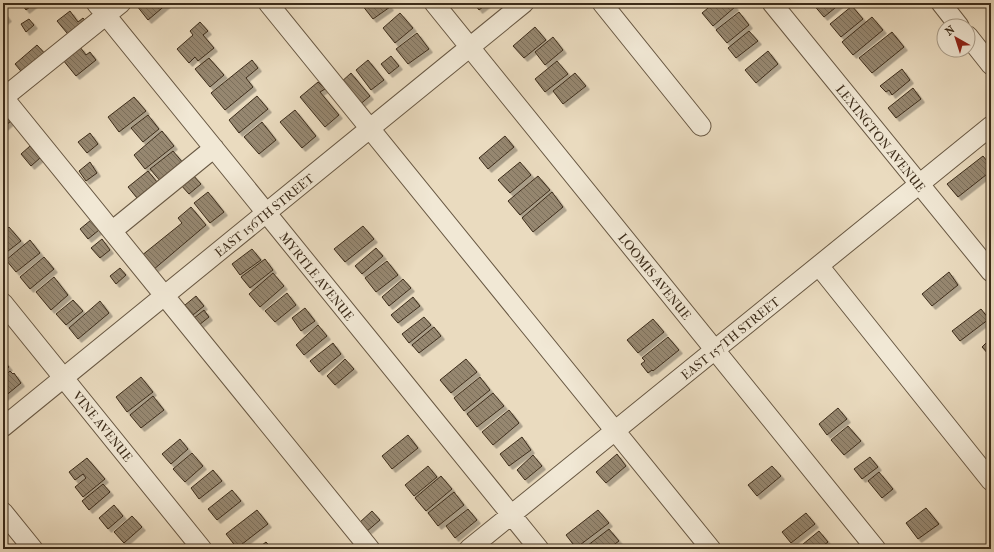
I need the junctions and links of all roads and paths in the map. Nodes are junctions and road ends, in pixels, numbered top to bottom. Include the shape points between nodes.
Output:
1 (121, 3) edge
2 (268, 3) edge
3 (434, 3) edge
4 (524, 3) edge
5 (602, 3) edge
6 (772, 3) edge
7 (941, 3) edge
8 (101, 9) edge
9 (953, 18) edge
10 (976, 46) edge
11 (470, 47) junction
12 (991, 65) edge
13 (3, 98) edge
14 (701, 126) dead end
15 (991, 126) edge
16 (370, 129) junction
17 (214, 148) junction
18 (919, 184) junction
19 (266, 213) junction
20 (112, 231) junction
21 (819, 266) junction
22 (991, 272) edge
23 (164, 296) junction
24 (3, 304) edge
25 (715, 350) junction
26 (63, 378) junction
27 (3, 427) edge
28 (615, 431) junction
29 (991, 481) edge
30 (3, 512) edge
31 (511, 515) junction
32 (33, 549) edge
33 (202, 549) edge
34 (370, 549) edge
35 (469, 549) edge
36 (539, 549) edge
37 (711, 549) edge
38 (876, 549) edge

1 - 8 street
2 - 16 street
3 - 11 street, LOOMIS AVENUE
4 - 11 street, EAST 156TH STREET
5 - 14 street
6 - 18 street, LEXINGTON AVENUE
7 - 9 street
8 - 13 street
8 - 17 street, MYRTLE AVENUE
10 - 12 street
11 - 16 street, EAST 156TH STREET
11 - 25 street, LOOMIS AVENUE
13 - 20 street
15 - 18 street, EAST 157TH STREET
16 - 19 street, EAST 156TH STREET
16 - 28 street
17 - 19 street, MYRTLE AVENUE
17 - 20 street
18 - 21 street, EAST 157TH STREET
18 - 22 street, LEXINGTON AVENUE
19 - 23 street, EAST 156TH STREET
19 - 31 street, MYRTLE AVENUE
20 - 23 street
21 - 25 street, EAST 157TH STREET
21 - 29 street
23 - 26 street, EAST 156TH STREET
23 - 34 street
24 - 26 street, VINE AVENUE
25 - 28 street, EAST 157TH STREET
25 - 38 street, LOOMIS AVENUE
26 - 27 street, EAST 156TH STREET
26 - 33 street, VINE AVENUE
28 - 31 street, EAST 157TH STREET
28 - 37 street
30 - 32 street
31 - 35 street, EAST 157TH STREET
31 - 36 street, MYRTLE AVENUE

